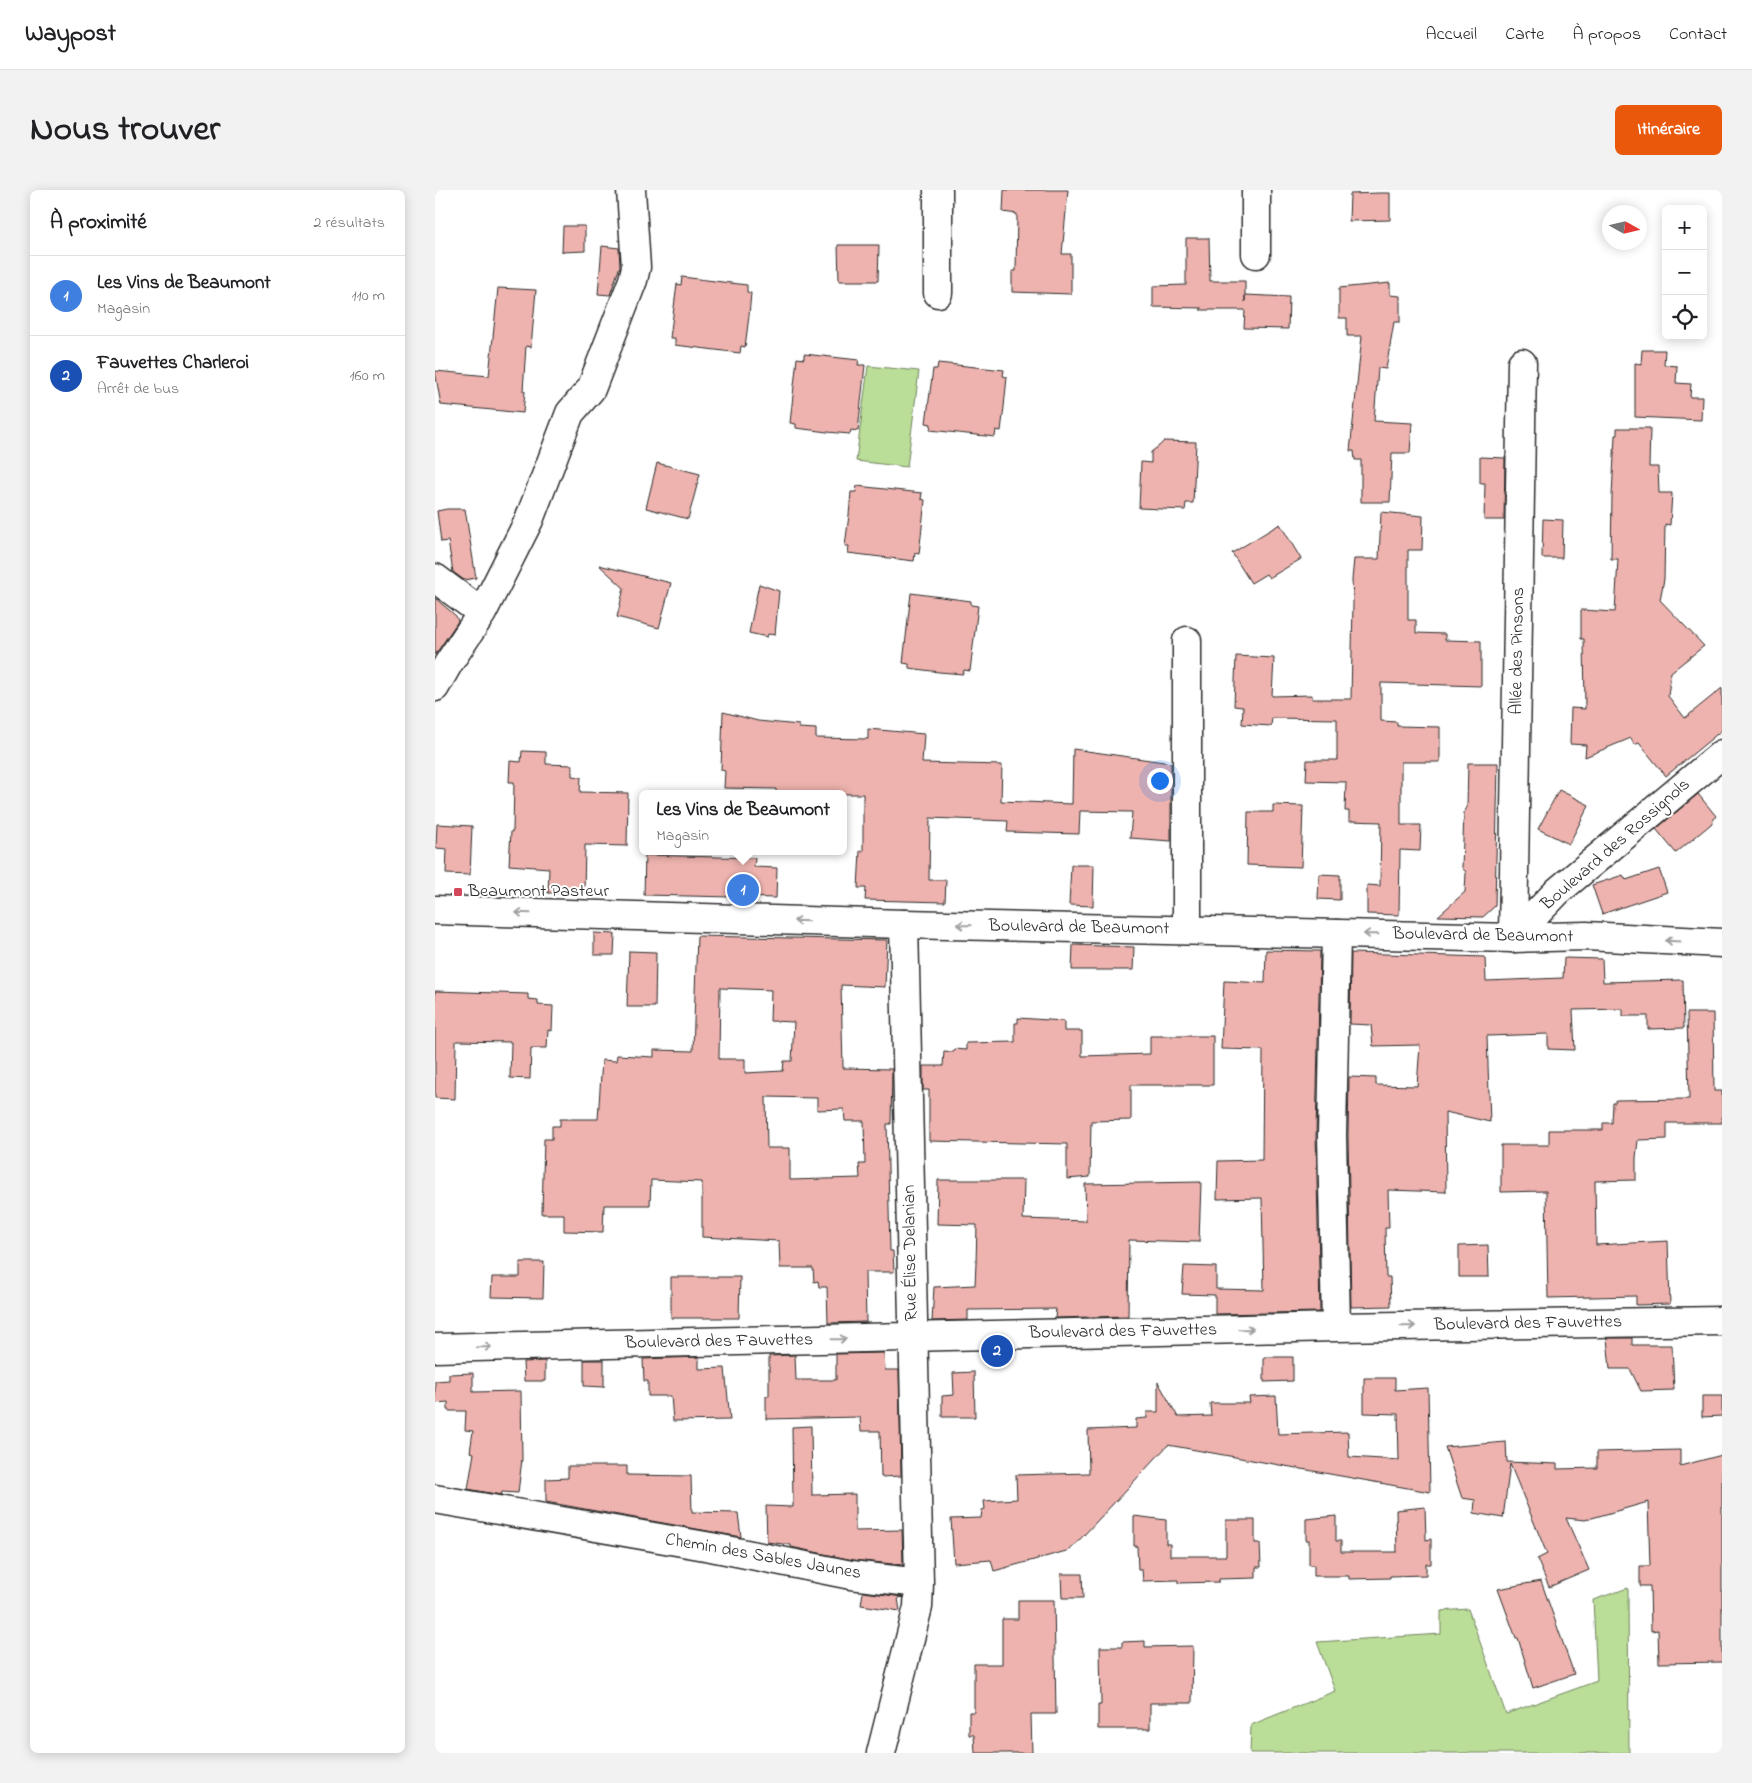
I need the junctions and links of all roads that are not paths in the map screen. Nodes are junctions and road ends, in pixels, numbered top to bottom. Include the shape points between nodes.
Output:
1 (631, 190) edge
2 (938, 190) edge
3 (1256, 190) edge
4 (1256, 254) dead end
5 (939, 293) dead end
6 (1522, 363) dead end
7 (435, 578) edge
8 (482, 613) junction
9 (1187, 641) dead end
10 (435, 687) edge
11 (1722, 754) edge
12 (435, 910) edge
13 (904, 924) junction
14 (1187, 930) junction
15 (1336, 934) junction
16 (1513, 938) junction
17 (1722, 943) edge
18 (1722, 1321) edge
19 (1336, 1327) junction
20 (913, 1337) junction
21 (435, 1348) edge
22 (435, 1499) edge
23 (919, 1583) junction
24 (881, 1753) edge

1 - 8 street via 636,268 633,280 591,389 570,413 529,520
2 - 5 street
3 - 4 street
6 - 16 street, Allée des Pinsons
7 - 8 street
8 - 10 street
9 - 14 street
11 - 16 street, Boulevard des Rossignols via 1558,891
13 -> 12 street, Boulevard de Beaumont
14 -> 13 street, Boulevard de Beaumont
13 - 20 street, Rue Élise Delanian
14 - 15 street, Boulevard de Beaumont
16 -> 15 street, Boulevard de Beaumont
15 - 19 street via 1332,1134
17 -> 16 street, Boulevard de Beaumont via 1586,936
19 -> 18 street, Boulevard des Fauvettes
20 -> 19 street, Boulevard des Fauvettes
21 -> 20 street, Boulevard des Fauvettes
20 - 23 street, Rue Élise Delanian
22 - 23 street, Chemin des Sables Jaunes via 851,1574
23 - 24 street via 918,1607

